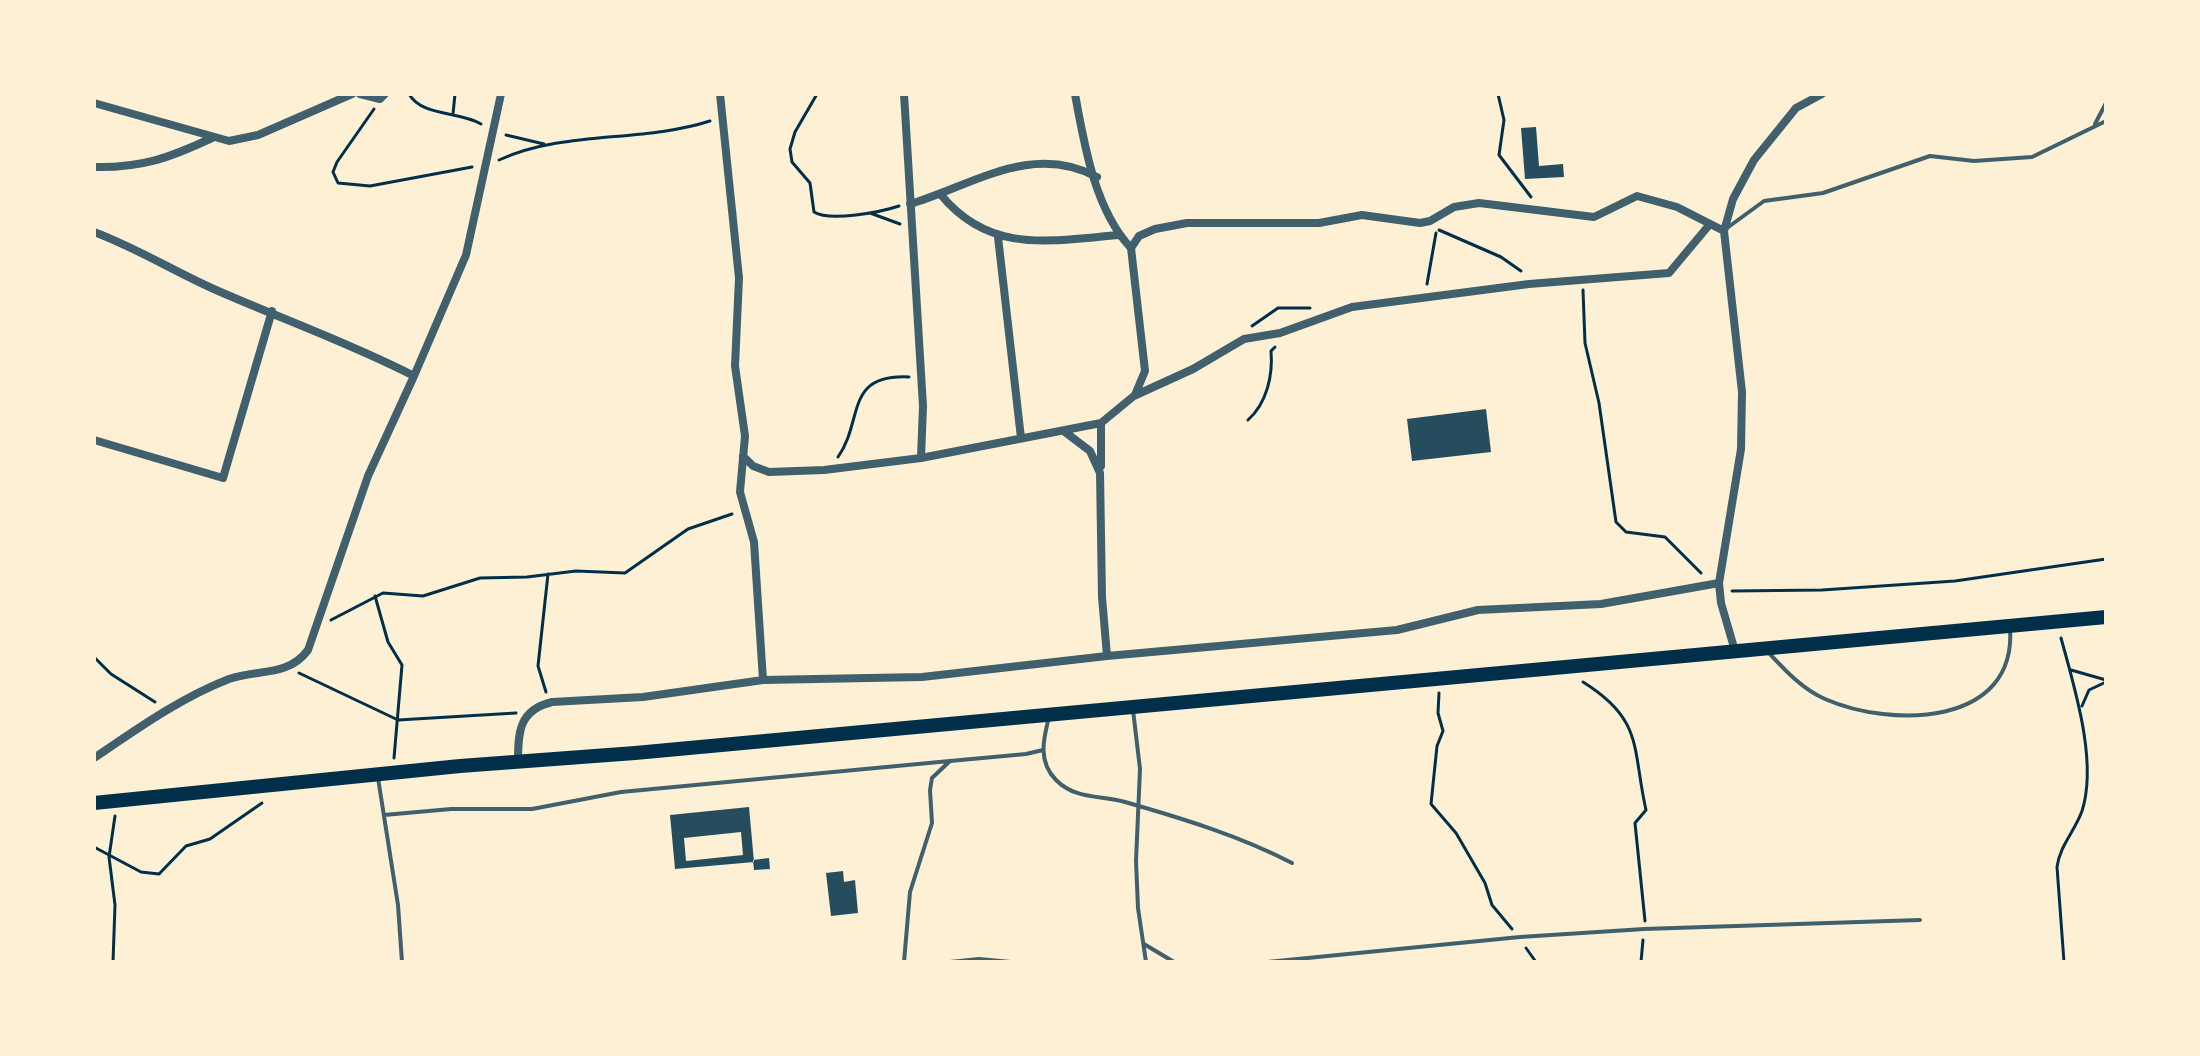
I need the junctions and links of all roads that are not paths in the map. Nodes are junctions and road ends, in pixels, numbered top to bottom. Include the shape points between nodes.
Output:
1 (352, 94) edge
2 (360, 94) edge
3 (501, 94) edge
4 (720, 94) edge
5 (904, 94) edge
6 (1075, 94) edge
7 (1822, 94) edge
8 (383, 96) edge
9 (94, 103) edge
10 (2106, 103) edge
11 (2106, 121) edge
12 (2095, 124) junction
13 (213, 138) junction
14 (94, 167) edge
15 (1097, 177) junction
16 (941, 195) junction
17 (910, 204) junction
18 (1710, 224) junction
19 (1724, 231) junction
20 (94, 232) edge
21 (1119, 235) junction
22 (998, 237) junction
23 (1131, 248) junction
24 (272, 311) junction
25 (414, 376) junction
26 (1135, 395) junction
27 (1101, 423) junction
28 (1064, 431) junction
29 (1021, 438) junction
30 (94, 440) edge
31 (743, 456) junction
32 (921, 458) junction
33 (1100, 473) junction
34 (1715, 584) junction
35 (2106, 617) edge
36 (2010, 626) junction
37 (1764, 648) junction
38 (1735, 651) junction
39 (1107, 656) junction
40 (763, 680) junction
41 (1133, 707) junction
42 (1050, 715) junction
43 (1043, 750) junction
44 (94, 758) edge
45 (950, 761) junction
46 (518, 762) junction
47 (385, 774) junction
48 (94, 803) edge
49 (1139, 807) junction
50 (384, 815) junction
51 (1292, 863) dead end
52 (1920, 920) dead end
53 (1144, 944) junction
54 (402, 962) edge
55 (904, 962) edge
56 (950, 962) edge
57 (1011, 962) edge
58 (1146, 962) edge
59 (1174, 962) edge
60 (1267, 962) edge

1 - 13 street via 258,135 229,141
2 - 8 street
3 - 25 street via 466,255
4 - 31 street via 737,255 735,349
5 - 17 street
6 - 15 street
7 - 19 street via 1796,108 1770,137 1733,199
9 - 13 street
10 - 12 lane
11 - 12 lane
12 - 19 lane via 2032,157 1974,161 1930,156 1823,193 1764,201
13 - 14 street via 164,160 126,168
15 - 16 street via 1076,166 1040,162 1015,165
15 - 21 street
16 - 17 street
16 - 22 street via 965,222
17 - 32 street
18 - 19 street
18 - 23 street via 1677,207 1637,196 1594,217 1479,203 1454,207 1420,223 1362,215 1319,223 1187,223 1139,236
18 - 26 street via 1669,273 1529,284 1334,312 1280,333 1244,339
19 - 34 street via 1739,355 1742,435
20 - 24 street
21 - 22 street
21 - 23 street
22 - 29 street
23 - 26 street via 1145,347 1145,371
24 - 25 street
24 - 30 street via 223,478
25 - 44 street via 368,476 308,650 289,668 227,680 168,709
26 - 27 street
27 - 28 street
27 - 33 street
28 - 29 street
28 - 33 street via 1090,451
29 - 32 street
31 - 32 street via 769,472
31 - 40 street via 740,492 754,542
33 - 39 street
34 - 38 street
34 - 39 street via 1601,604 1478,610 1397,630
35 - 36 highway
36 - 37 highway
36 - 37 lane via 2010,658 1998,682 1967,705 1937,714 1837,704 1790,675
37 - 38 highway
38 - 41 highway
39 - 40 street via 922,677
40 - 46 street via 643,697 552,702 528,712 518,737
41 - 42 highway
41 - 49 lane
42 - 43 lane
42 - 46 highway
43 - 45 lane
43 - 49 lane via 1048,770 1069,790
45 - 50 lane via 621,792 532,809
45 - 55 lane via 932,778 932,823 910,892
46 - 47 highway
47 - 48 highway
47 - 50 lane
49 - 51 lane via 1230,836
49 - 53 lane via 1136,861
50 - 54 lane
52 - 60 lane via 1644,929
53 - 58 lane
53 - 59 lane
56 - 57 lane

